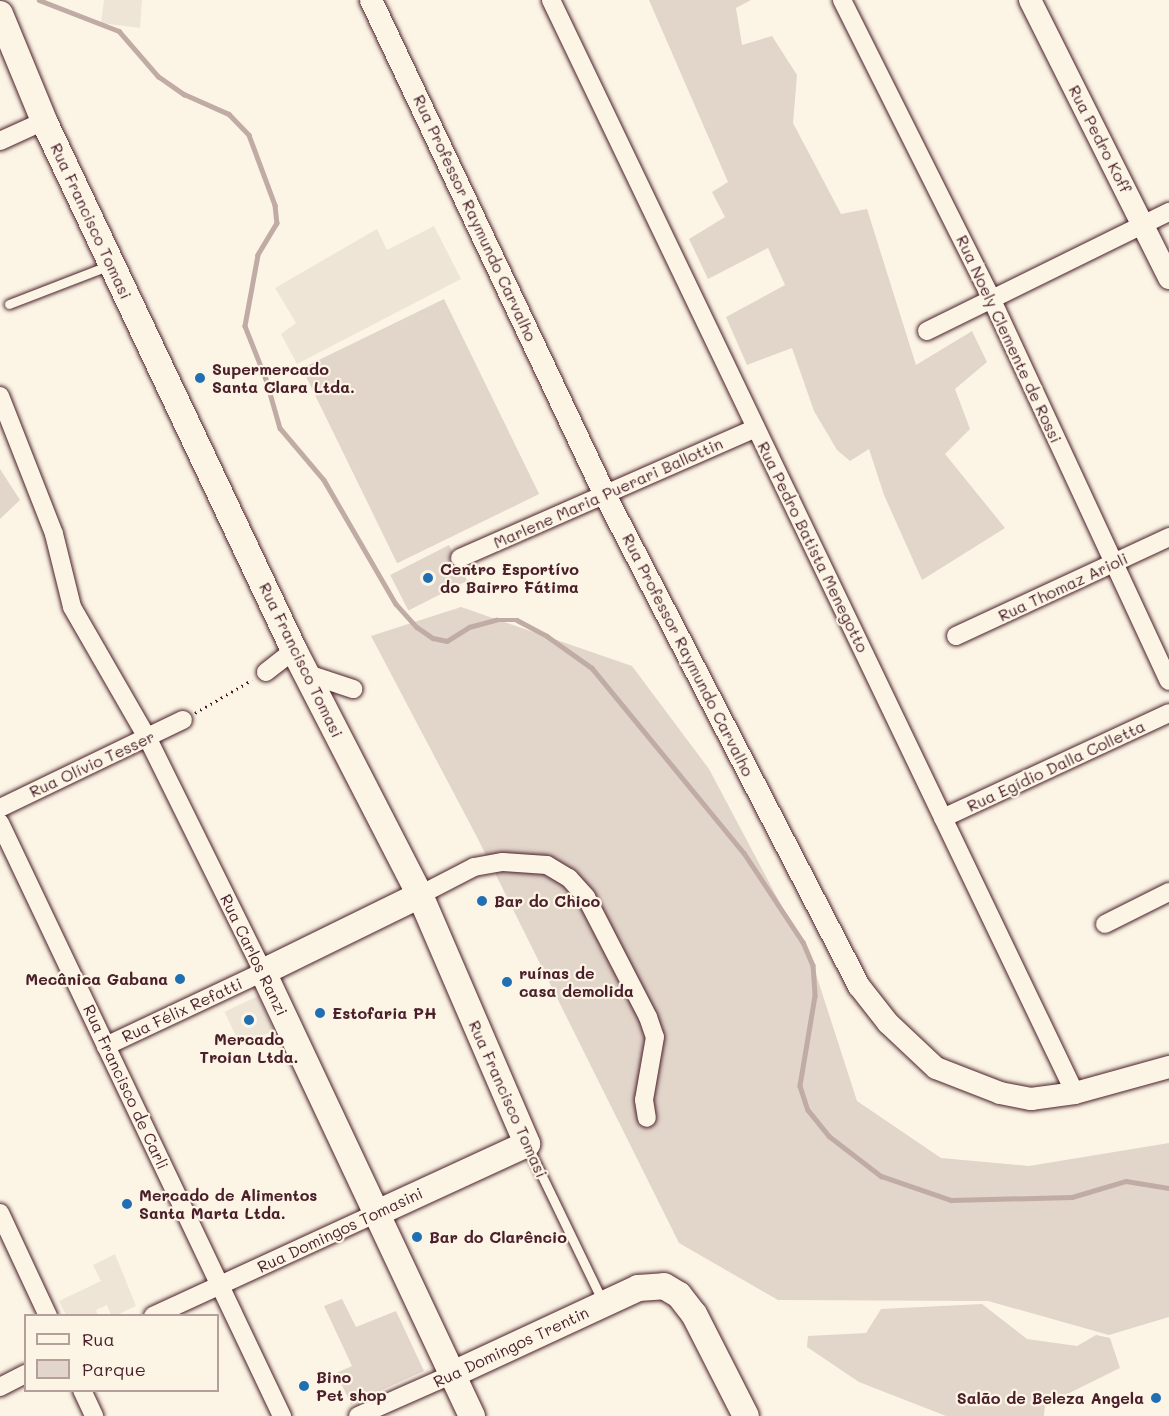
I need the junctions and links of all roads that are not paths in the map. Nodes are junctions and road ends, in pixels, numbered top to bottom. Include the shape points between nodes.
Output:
1 (371, 0) edge
2 (551, 0) edge
3 (842, 0) edge
4 (1030, 0) edge
5 (0, 14) edge
6 (44, 121) junction
7 (0, 141) edge
8 (1169, 212) edge
9 (1144, 224) junction
10 (112, 264) junction
11 (1169, 278) edge
12 (991, 298) junction
13 (9, 304) dead end
14 (927, 331) dead end
15 (0, 396) edge
16 (756, 428) junction
17 (605, 495) junction
18 (1169, 537) edge
19 (460, 558) dead end
20 (1113, 565) junction
21 (956, 636) dead end
22 (294, 650) junction
23 (266, 672) road end
24 (305, 673) junction
25 (1169, 681) edge
26 (352, 689) dead end
27 (1169, 713) edge
28 (183, 720) road end
29 (148, 739) junction
30 (0, 808) edge
31 (943, 818) junction
32 (0, 823) edge
33 (1169, 892) edge
34 (420, 895) junction
35 (1105, 924) dead end
36 (263, 972) junction
37 (106, 1046) junction
38 (1169, 1067) edge
39 (1075, 1093) junction
40 (646, 1118) dead end
41 (526, 1144) junction
42 (0, 1213) edge
43 (378, 1213) junction
44 (220, 1285) junction
45 (604, 1304) junction
46 (47, 1314) edge
47 (157, 1314) edge
48 (453, 1374) junction
49 (24, 1375) edge
50 (0, 1387) edge
51 (83, 1392) edge
52 (94, 1416) edge
53 (282, 1416) edge
54 (358, 1416) edge
55 (472, 1416) edge
56 (746, 1416) edge

1 - 17 street, Rua Professor Raymundo Carvalho
2 - 16 street, Rua Pedro Batista Menegotto
3 - 12 street, Rua Noely Clemente de Rossi
4 - 9 street, Rua Pedro Koff
5 - 6 main road, Rua Francisco Tomasi
6 - 7 street
6 - 10 main road, Rua Francisco Tomasi
8 - 9 street
9 - 11 street, Rua Pedro Koff
9 - 12 street
10 - 13 lane
10 - 22 main road, Rua Francisco Tomasi
12 - 14 street
12 - 20 street, Rua Noely Clemente de Rossi
15 - 29 street, Rua Carlos Ranzi via 40,493 72,607
16 - 17 street, Marlene Maria Puerari Ballottin
16 - 31 street, Rua Pedro Batista Menegotto
17 - 19 street, Marlene Maria Puerari Ballottin
17 - 39 street, Rua Professor Raymundo Carvalho via 859,986 888,1023 936,1068 971,1084 1031,1099
18 - 20 street, Rua Thomaz Arioli
20 - 21 street, Rua Thomaz Arioli
20 - 25 street, Rua Noely Clemente de Rossi
22 - 23 street
22 - 24 main road, Rua Francisco Tomasi
24 - 26 street
24 - 34 main road, Rua Francisco Tomasi
27 - 31 street, Rua Egídio Dalla Colletta
28 - 29 street, Rua Olívio Tesser
29 - 30 street, Rua Olívio Tesser
29 - 36 street, Rua Carlos Ranzi
31 - 39 street, Rua Pedro Batista Menegotto
32 - 37 street, Rua Francisco de Carli
33 - 35 street
34 - 36 main road, Rua Félix Refatti
34 - 40 street via 474,867 502,862 547,865 569,878 586,897 655,1037 644,1100
34 - 41 main road, Rua Francisco Tomasi
36 - 37 street, Rua Félix Refatti
36 - 43 main road, Rua Carlos Ranzi
37 - 44 street, Rua Francisco de Carli
38 - 39 street, Rua Professor Raymundo Carvalho via 1145,1077
41 - 43 main road, Rua Domingos Tomasini
41 - 45 lane, Rua Francisco Tomasi
42 - 46 street
43 - 44 street, Rua Domingos Tomasini
43 - 48 main road, Rua Carlos Ranzi
44 - 47 street, Rua Domingos Tomasini
44 - 53 street, Rua Francisco de Carli
45 - 48 main road, Rua Domingos Trentin
45 - 56 main road, Rua Domingos Trentin via 638,1288 664,1286 679,1295 694,1314
48 - 54 street, Rua Domingos Trentin
48 - 55 main road, Rua Carlos Ranzi
49 - 50 street
51 - 52 street

